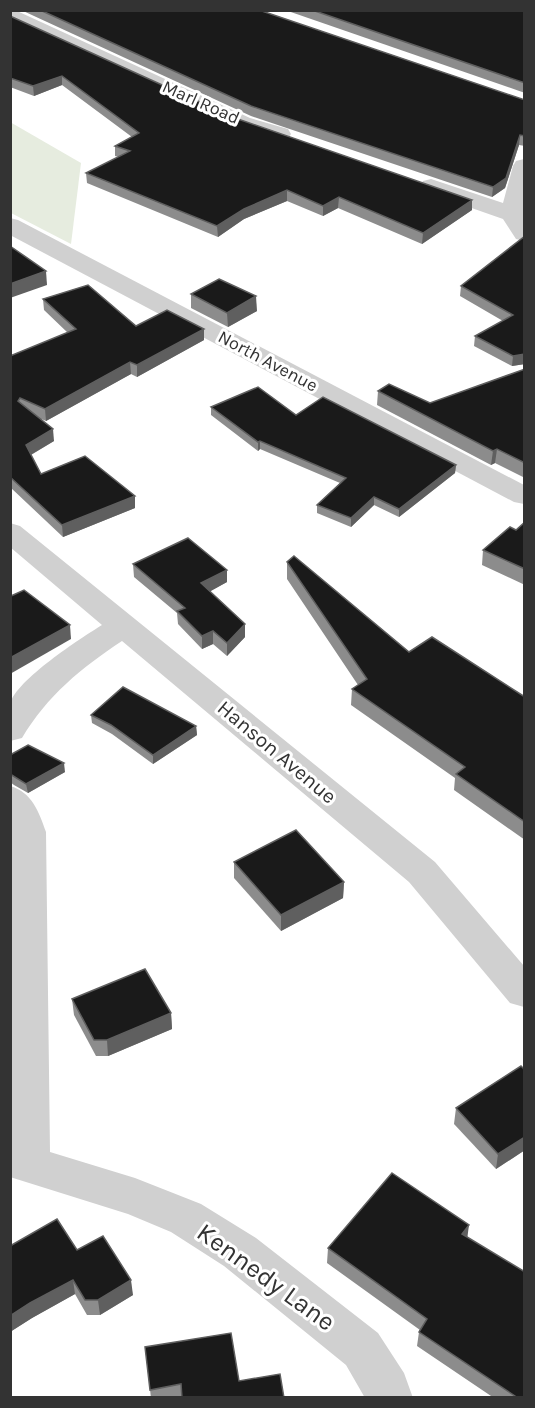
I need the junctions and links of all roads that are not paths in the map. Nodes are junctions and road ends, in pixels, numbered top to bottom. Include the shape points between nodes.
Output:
1 (10, 15) edge
2 (298, 141) edge
3 (525, 166) edge
4 (411, 180) edge
5 (512, 214) junction
6 (10, 225) edge
7 (525, 234) edge
8 (525, 496) edge
9 (10, 532) edge
10 (124, 625) junction
11 (10, 730) edge
12 (10, 798) edge
13 (525, 992) edge
14 (20, 1161) edge
15 (389, 1398) edge

1 - 2 street, Marl Road via 243,122
3 - 5 street
4 - 5 street
5 - 7 street
6 - 8 street, North Avenue
9 - 10 street, Hanson Avenue
10 - 11 street via 65,664 39,687
10 - 13 street, Hanson Avenue via 422,872
12 - 14 street via 22,814 28,832
14 - 15 street, Kennedy Lane via 135,1197 186,1218 240,1252 362,1349

